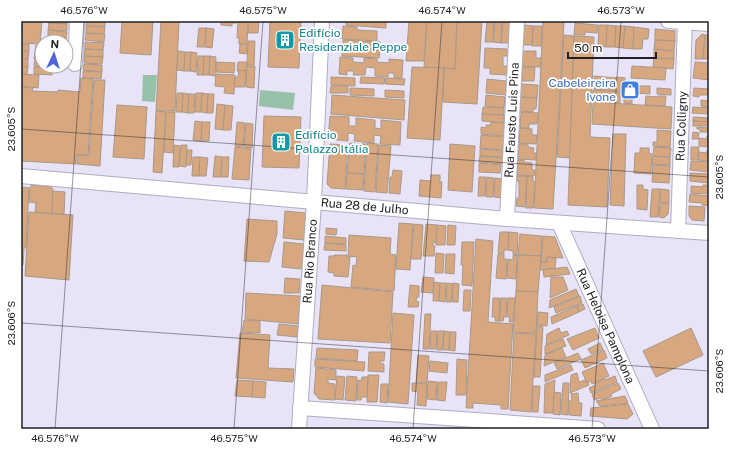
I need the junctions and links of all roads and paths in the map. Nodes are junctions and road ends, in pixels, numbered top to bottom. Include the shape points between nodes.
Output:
1 (77, 21) edge
2 (322, 21) edge
3 (517, 21) edge
4 (668, 21) edge
5 (685, 22) edge
6 (709, 24) edge
7 (75, 64) dead end
8 (21, 176) edge
9 (314, 202) junction
10 (507, 219) junction
11 (565, 224) junction
12 (678, 231) junction
13 (709, 233) edge
14 (300, 408) junction
15 (461, 424) edge
16 (299, 429) edge
17 (598, 429) edge
18 (652, 429) edge

1 - 7 street
2 - 9 street, Rua Rio Branco
3 - 10 street, Rua Fausto Luis Pina
4 - 5 street
5 - 6 street
5 - 12 street, Rua Colligny
8 - 9 street, Rua 28 de Julho
9 - 10 street, Rua 28 de Julho
9 - 14 street, Rua Rio Branco
10 - 11 street, Rua 28 de Julho
11 - 12 street, Rua 28 de Julho
11 - 18 street, Rua Heloisa Pamplona
12 - 13 street, Rua 28 de Julho
14 - 15 street
14 - 16 street, Rua Rio Branco
15 - 17 street

